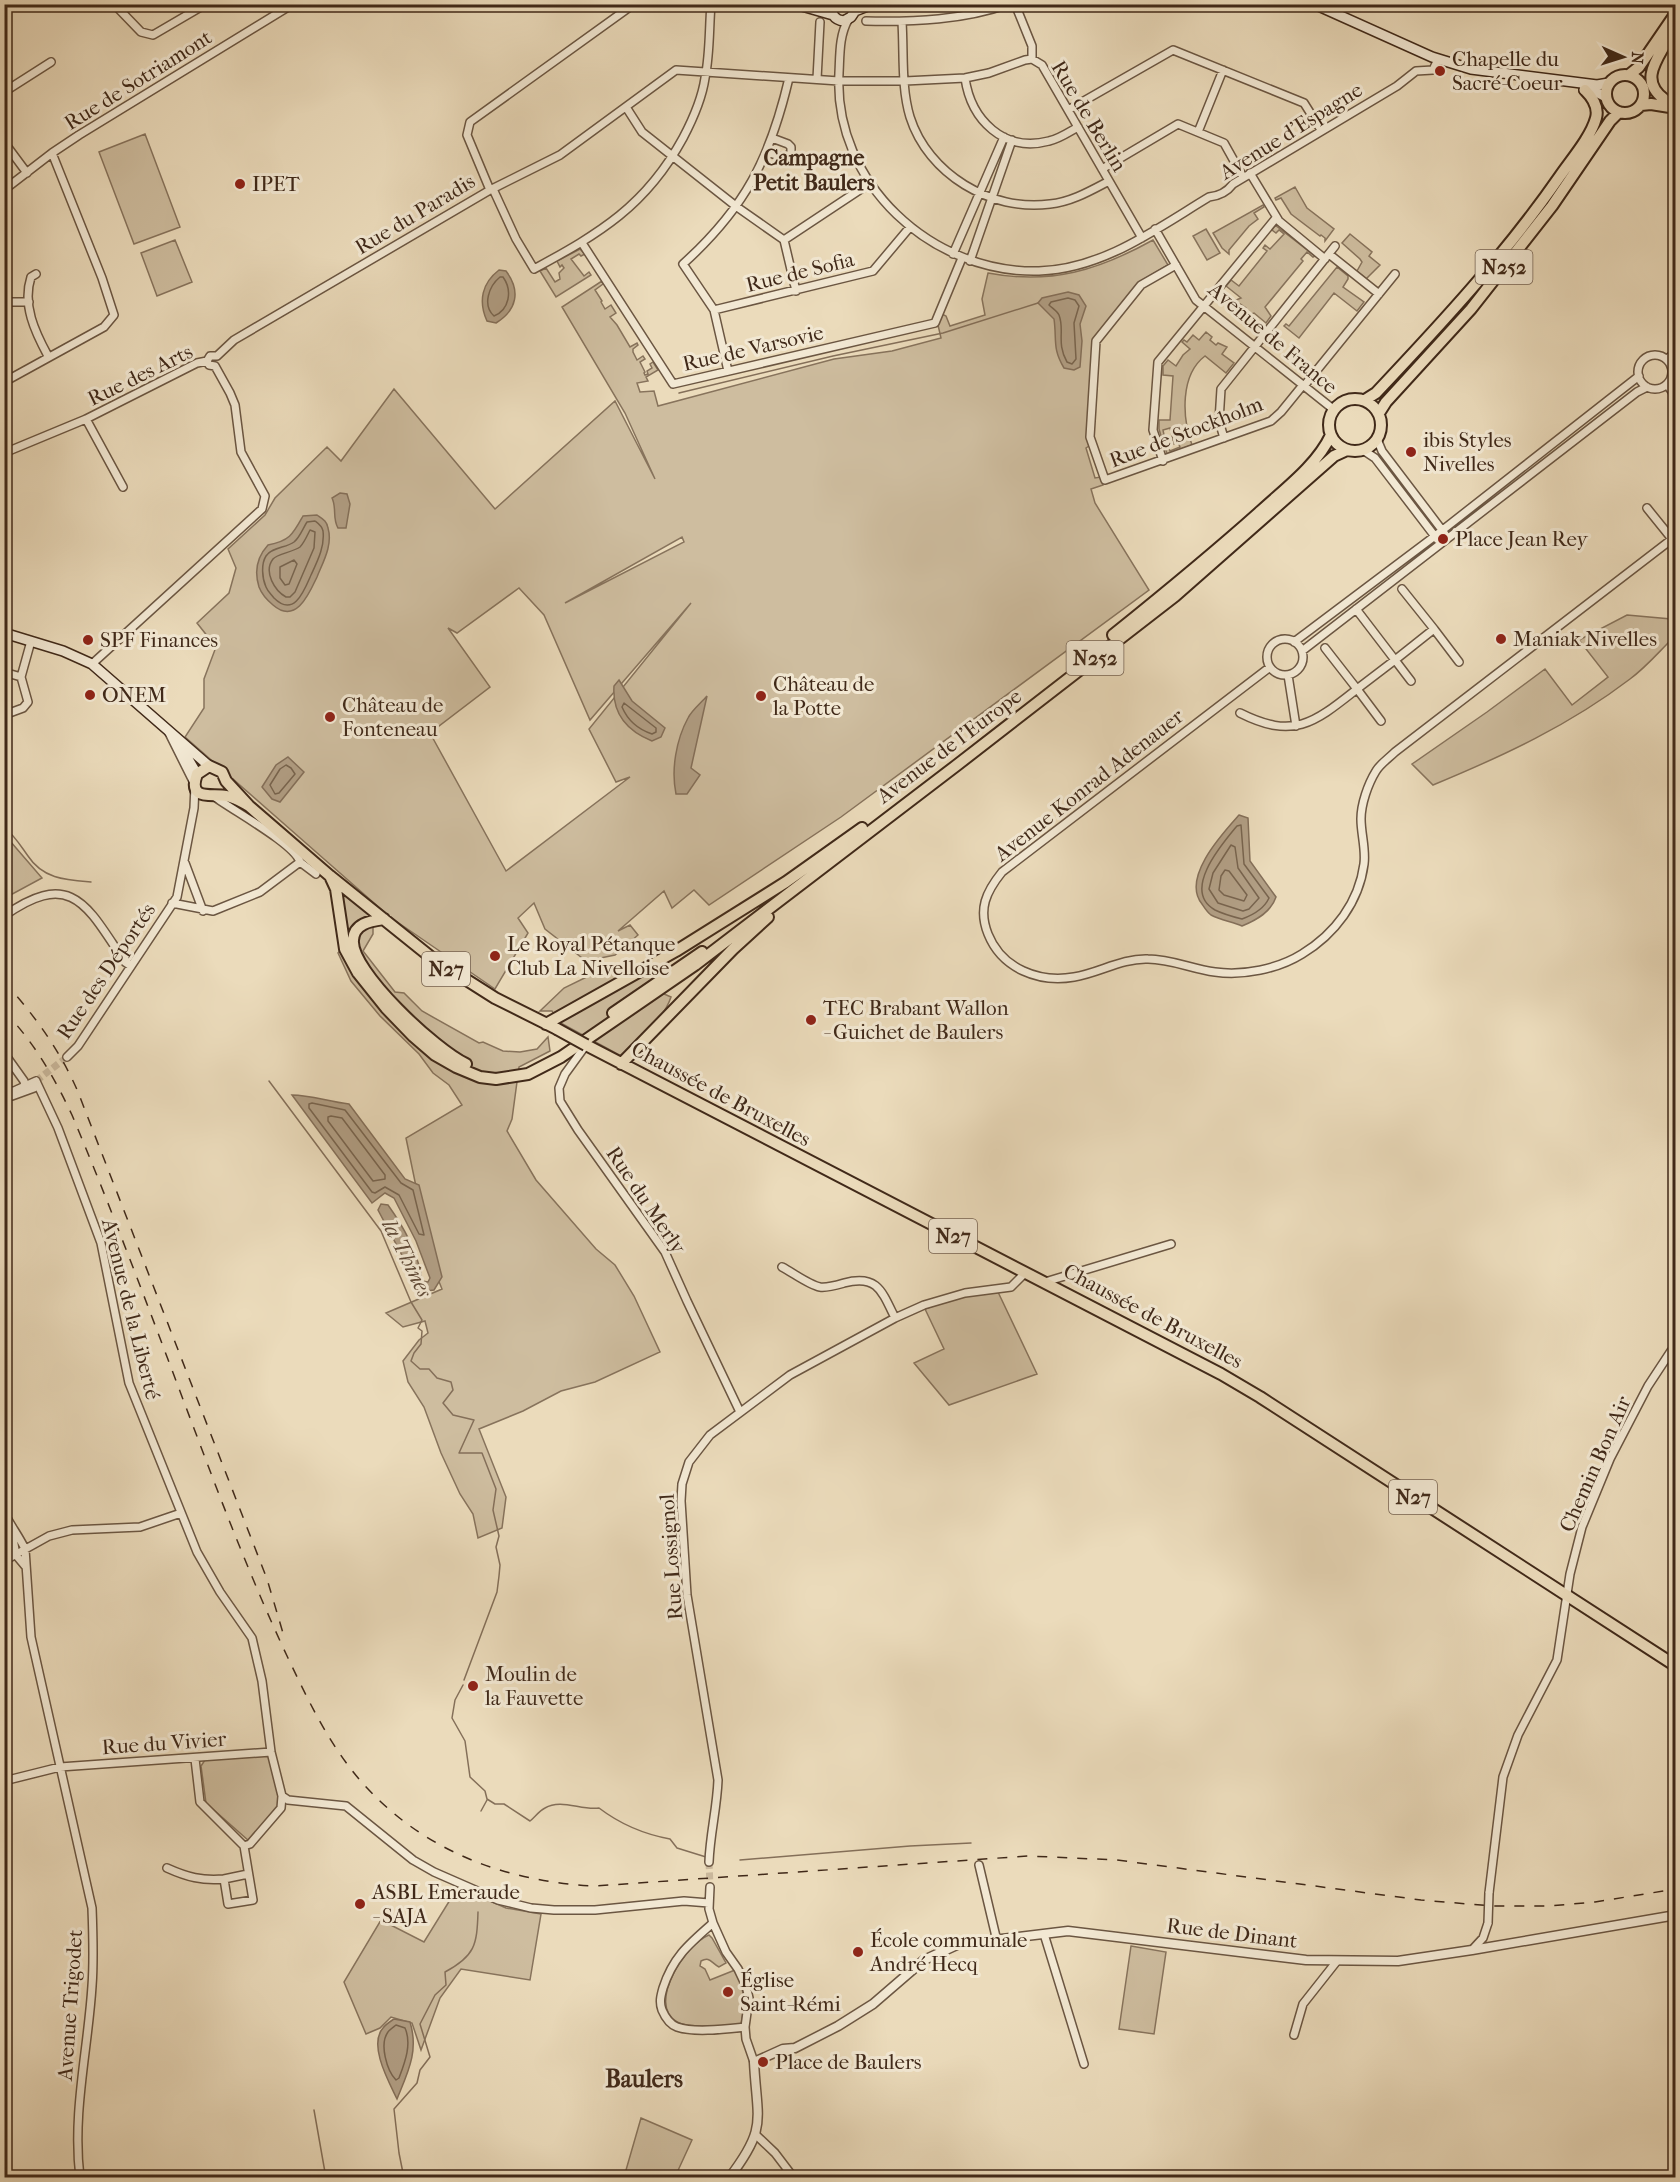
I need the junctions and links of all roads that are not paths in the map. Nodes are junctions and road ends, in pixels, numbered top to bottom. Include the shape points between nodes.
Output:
1 (114, 4) edge
2 (206, 4) edge
3 (293, 4) edge
4 (634, 4) edge
5 (711, 4) edge
6 (795, 4) edge
7 (873, 4) edge
8 (1009, 4) edge
9 (1015, 4) edge
10 (1314, 4) edge
11 (855, 8) edge
12 (833, 12) edge
13 (1676, 13) edge
14 (848, 20) junction
15 (866, 21) dead end
16 (820, 22) dead end
17 (902, 22) junction
18 (1676, 29) edge
19 (841, 35) junction
20 (1668, 39) junction
21 (1032, 59) junction
22 (1438, 59) junction
23 (51, 62) dead end
24 (1223, 70) junction
25 (706, 72) junction
26 (1629, 75) junction
27 (789, 78) junction
28 (965, 78) junction
29 (1529, 78) junction
30 (817, 79) junction
31 (838, 81) junction
32 (905, 81) junction
33 (1609, 83) junction
34 (1643, 87) junction
35 (1585, 90) junction
36 (4, 92) edge
37 (1607, 100) junction
38 (1670, 100) edge
39 (1641, 105) junction
40 (626, 107) junction
41 (1676, 108) edge
42 (1068, 110) junction
43 (1619, 112) junction
44 (1078, 128) junction
45 (1321, 130) junction
46 (1198, 132) junction
47 (1004, 137) junction
48 (772, 138) junction
49 (1012, 140) junction
50 (4, 142) edge
51 (1578, 150) junction
52 (766, 152) junction
53 (52, 153) junction
54 (674, 155) junction
55 (1102, 169) junction
56 (27, 172) junction
57 (1247, 175) junction
58 (1109, 181) junction
59 (870, 183) junction
60 (4, 190) edge
61 (492, 190) junction
62 (979, 193) junction
63 (992, 197) junction
64 (737, 207) junction
65 (1276, 218) junction
66 (910, 227) junction
67 (1155, 229) junction
68 (1142, 238) junction
69 (784, 240) junction
70 (582, 243) junction
71 (1335, 246) dead end
72 (953, 254) junction
73 (1327, 256) junction
74 (962, 258) junction
75 (970, 261) junction
76 (1176, 265) junction
77 (36, 274) dead end
78 (1395, 274) dead end
79 (796, 291) junction
80 (1379, 294) junction
81 (11, 302) dead end
82 (29, 302) junction
83 (1204, 305) junction
84 (714, 310) junction
85 (1255, 346) junction
86 (1676, 352) edge
87 (48, 356) junction
88 (217, 356) junction
89 (1667, 359) junction
90 (207, 361) junction
91 (215, 366) junction
92 (728, 371) junction
93 (1639, 376) junction
94 (4, 382) edge
95 (1667, 384) junction
96 (1304, 386) junction
97 (1647, 387) junction
98 (1676, 398) edge
99 (1365, 400) junction
100 (1334, 409) junction
101 (1379, 413) junction
102 (86, 419) junction
103 (1331, 435) junction
104 (1224, 438) junction
105 (1377, 438) junction
106 (1347, 450) junction
107 (1363, 450) junction
108 (4, 453) edge
109 (1163, 461) junction
110 (123, 487) dead end
111 (1647, 508) dead end
112 (1443, 530) junction
113 (1435, 536) junction
114 (1449, 538) junction
115 (1674, 538) edge
116 (1441, 544) junction
117 (1402, 589) dead end
118 (1356, 609) junction
119 (1434, 629) junction
120 (4, 633) edge
121 (31, 641) junction
122 (1294, 642) junction
123 (1325, 648) dead end
124 (1302, 651) junction
125 (1395, 660) junction
126 (1459, 662) dead end
127 (92, 664) junction
128 (1270, 667) junction
129 (4, 672) edge
130 (1288, 675) junction
131 (21, 676) junction
132 (1411, 681) dead end
133 (1357, 689) junction
134 (1240, 713) dead end
135 (4, 715) edge
136 (1381, 722) dead end
137 (1296, 726) junction
138 (167, 730) junction
139 (178, 740) junction
140 (209, 766) junction
141 (196, 780) junction
142 (226, 781) junction
143 (213, 796) junction
144 (249, 806) junction
145 (194, 808) junction
146 (882, 814) junction
147 (836, 857) junction
148 (300, 862) junction
149 (185, 863) junction
150 (317, 869) junction
151 (330, 876) junction
152 (172, 903) junction
153 (203, 911) junction
154 (4, 916) edge
155 (384, 919) junction
156 (130, 966) junction
157 (546, 1024) junction
158 (586, 1045) junction
159 (4, 1053) edge
160 (561, 1053) junction
161 (67, 1057) tunnel mouth
162 (621, 1064) junction
163 (36, 1081) junction
164 (25, 1086) junction
165 (4, 1091) edge
166 (8, 1098) edge
167 (1171, 1244) dead end
168 (782, 1267) dead end
169 (1026, 1273) junction
170 (1045, 1281) junction
171 (895, 1318) junction
172 (1671, 1351) dead end
173 (740, 1412) junction
174 (4, 1512) edge
175 (181, 1513) junction
176 (11, 1527) junction
177 (25, 1550) junction
178 (16, 1555) junction
179 (4, 1561) edge
180 (26, 1567) junction
181 (1567, 1597) junction
182 (1676, 1666) edge
183 (271, 1752) junction
184 (195, 1759) junction
185 (60, 1767) junction
186 (4, 1780) edge
187 (282, 1796) junction
188 (244, 1846) junction
189 (709, 1863) tunnel mouth
190 (979, 1865) dead end
191 (167, 1868) dead end
192 (248, 1874) junction
193 (224, 1879) junction
194 (710, 1887) tunnel mouth
195 (709, 1903) junction
196 (1676, 1915) edge
197 (713, 1923) junction
198 (1488, 1923) junction
199 (1044, 1934) junction
200 (997, 1941) junction
201 (1494, 1947) junction
202 (1472, 1950) junction
203 (1337, 1961) junction
204 (745, 2027) junction
205 (730, 2029) junction
206 (1294, 2036) dead end
207 (747, 2042) junction
208 (754, 2062) junction
209 (1084, 2064) dead end
210 (756, 2135) junction
211 (80, 2178) edge
212 (729, 2178) edge
213 (794, 2178) edge

1 - 2 street via 141,32 153,35
3 - 53 street, Rue de Sotriamont
4 - 61 street, Rue du Paradis via 470,122 467,135
5 - 25 street
6 - 12 main road
7 - 11 main road
8 - 17 street via 972,16
9 - 21 street via 1032,46
10 - 22 main road
11 - 14 main road
12 - 14 main road via 839,20
12 - 19 street
13 - 26 main road via 1639,67
14 - 19 street
15 - 17 street
16 - 30 street
17 - 32 street
18 - 20 main road
19 - 31 street, Avenue d'Espagne
20 - 34 main road via 1645,71
20 - 38 main road via 1651,76 1654,89
21 - 28 street, Rue de Berlin
21 - 42 street, Rue de Berlin via 1042,65
22 - 29 main road via 1471,69
22 - 45 street, Avenue d'Espagne via 1433,70 1416,71
23 - 36 street
24 - 42 street via 1173,50
24 - 45 street via 1304,103
24 - 46 street
25 - 27 street, Rue de Berlin
25 - 40 street, Rue de Berlin via 676,70
25 - 54 street via 691,123
26 - 33 main road via 1620,75
26 - 34 main road
27 - 30 street, Rue de Berlin
27 - 48 street
28 - 32 street, Rue de Berlin
28 - 47 street via 977,114
29 - 33 main road
29 - 35 main road
30 - 31 street, Rue de Berlin
31 - 32 street, Rue de Berlin
31 - 59 street, Avenue d'Espagne via 848,136
32 - 62 street via 910,118 924,147 948,175
33 - 37 main road
34 - 38 main road via 1655,98
34 - 39 main road
35 - 37 main road
35 - 51 main road via 1595,103 1597,116
37 - 43 main road
37 - 51 main road, N252 via 1600,123
39 - 41 main road
39 - 43 main road via 1632,112
40 - 54 street via 642,132
40 - 61 street, Rue de Berlin via 561,155
42 - 44 street, Rue de Berlin
43 - 101 main road, N252 via 1471,309
44 - 49 street via 1050,141
44 - 55 street, Rue de Berlin
45 - 57 street, Avenue d'Espagne
46 - 55 street via 1178,124
46 - 57 street via 1224,143
47 - 49 street
47 - 62 street
48 - 52 street
48 - 52 street via 788,144 791,154 783,157
49 - 63 street
50 - 56 street
51 - 99 main road, N252 via 1462,302
52 - 64 street
53 - 56 street, Rue de Sotriamont
53 - 87 street via 114,315 104,327
54 - 64 street
54 - 70 street via 637,202
55 - 58 street, Rue de Berlin
56 - 60 street, Rue de Sotriamont
57 - 65 street
57 - 67 street, Avenue d'Espagne
58 - 63 street via 1074,199 1050,204 1018,205
58 - 68 street, Rue de Berlin
59 - 66 street, Avenue d'Espagne
59 - 69 street
61 - 70 street via 534,269
61 - 88 street, Rue du Paradis via 234,340
62 - 63 street
62 - 72 street
63 - 75 street
64 - 69 street
64 - 84 street via 683,264
65 - 73 street
65 - 83 street
66 - 72 street, Avenue d'Espagne
66 - 79 street, Rue de Sofia via 873,271
67 - 68 street, Avenue d'Espagne
67 - 76 street, Avenue de France
68 - 75 street, Avenue d'Espagne via 1105,256 1056,269 1006,269
69 - 79 street
70 - 92 street, Rue de Varsovie via 670,382
71 - 73 street
72 - 74 street, Avenue d'Espagne
73 - 80 street
73 - 85 street
74 - 75 street, Avenue d'Espagne
74 - 92 street, Rue de Varsovie via 935,323
76 - 83 street, Avenue de France via 1196,300
76 - 109 street, Rue de Stockholm via 1141,285 1096,341 1089,437 1105,480
77 - 82 street via 31,277
78 - 80 street, Rue de Stockholm
79 - 84 street, Rue de Sofia
80 - 96 street, Rue de Stockholm
81 - 82 street
82 - 87 street via 32,324
83 - 85 street, Avenue de France
83 - 109 street via 1157,365 1153,430
84 - 92 street
85 - 96 street, Avenue de France
85 - 104 street via 1221,389 1219,421
86 - 89 street
87 - 94 street
88 - 90 street, Rue du Paradis via 210,356
88 - 91 street
89 - 93 street via 1657,354 1646,357 1639,365
89 - 95 street via 1672,374
90 - 91 street
90 - 102 street, Rue des Arts
91 - 127 street via 235,405 241,452 265,496 262,509
93 - 97 street
93 - 112 street
95 - 97 street via 1657,389
95 - 98 street
96 - 100 street, Avenue de France
96 - 104 street, Rue de Stockholm via 1271,421
97 - 114 street
99 - 100 main road, N252 via 1343,401
99 - 101 main road
100 - 103 main road, N252 via 1330,417
101 - 105 main road via 1381,427
102 - 108 street, Rue des Arts
102 - 110 street, Rue des Arts
103 - 106 main road
103 - 146 main road, Avenue de l'Europe / N252 via 1326,447 1293,483 1178,583
104 - 109 street, Rue de Stockholm
105 - 107 main road
105 - 112 street via 1382,451
106 - 107 main road
106 - 147 main road, Avenue de l'Europe / N252 via 1334,456 1175,596
107 - 113 street via 1375,458
111 - 115 street, Avenue Konrad Adenauer
112 - 113 street
112 - 114 street
113 - 116 street
113 - 122 street
114 - 116 street
115 - 128 street, Avenue Konrad Adenauer via 1395,752 1377,770 1366,793 1361,817 1364,862 1354,901 1339,923 1302,954 1276,966 1246,972 1216,972 1169,960 1147,959 1075,977 1046,978 1012,966 994,945 983,914 983,901 1002,872
116 - 118 street
117 - 119 street
118 - 124 street
118 - 125 street
119 - 125 street
119 - 126 street
120 - 121 main road, N27
121 - 127 main road, N27
121 - 131 street
122 - 124 street
122 - 128 street via 1283,639 1272,645 1267,656
123 - 133 street
124 - 130 street via 1300,667
125 - 132 street
125 - 133 street
127 - 138 main road, N27
128 - 130 street
129 - 131 street
130 - 137 street
131 - 135 street via 27,705
133 - 136 street
133 - 137 street via 1315,720
134 - 137 street via 1259,723
138 - 139 main road, N27
138 - 141 street
139 - 140 main road, N27
139 - 141 main road, N27
140 - 141 main road
140 - 142 main road, N27 via 222,772
141 - 143 main road, N27 via 200,794
141 - 145 street, Rue des Déportés
142 - 143 main road via 225,788
142 - 144 main road, N27
143 - 144 main road, N27 via 230,796
143 - 145 street
143 - 148 street via 286,845
144 - 150 main road, N27
145 - 149 street, Rue des Déportés
146 - 157 main road via 786,882
146 - 160 main road, Avenue de l'Europe / N252 via 722,938
147 - 160 main road, Avenue de l'Europe / N252 via 695,966
147 - 162 main road via 733,949
148 - 150 street
148 - 153 street via 261,892 213,911
149 - 152 street, Rue des Déportés
149 - 153 street
150 - 151 main road, N27
151 - 155 main road, N27
151 - 160 main road via 336,889 345,949 358,973 386,1008 435,1055 472,1074 496,1079 528,1074
152 - 153 street
152 - 156 street, Rue des Déportés
154 - 156 street via 32,898 69,896 88,908
155 - 157 main road, N27 via 448,970
155 - 160 main road via 365,922 357,928 352,938 353,949 388,998 437,1046 457,1060 492,1072 526,1068
156 - 161 street, Rue des Déportés via 78,1047
157 - 158 main road, N27, bridge
158 - 162 main road, Chaussée de Bruxelles / N27
158 - 173 street, Rue du Merly via 565,1074 559,1088 560,1101 665,1252
159 - 164 street
162 - 169 main road, Chaussée de Bruxelles / N27
163 - 164 street
163 - 166 street via 34,1088
163 - 175 street, Avenue de la Liberté via 101,1243 129,1383
164 - 165 street
164 - 166 street
167 - 170 street
168 - 171 street via 820,1287 858,1280 874,1283
169 - 170 main road, Chaussée de Bruxelles / N27
169 - 171 street, Rue Lossignol via 1011,1287 965,1293
170 - 181 main road, Chaussée de Bruxelles / N27 via 1236,1382
171 - 173 street, Rue Lossignol via 790,1375
172 - 181 street, Chemin Bon Air via 1648,1386 1597,1488 1576,1546
173 - 189 street, Rue Lossignol via 710,1435 689,1462 682,1484 689,1614 718,1780
174 - 176 street
175 - 177 street via 140,1527 72,1530 49,1536
175 - 183 street, Avenue de la Liberté via 197,1552 252,1638
176 - 177 street
176 - 178 street
177 - 178 street
177 - 180 street, Avenue Trigodet
178 - 179 street
178 - 180 street
180 - 185 street, Avenue Trigodet via 31,1637
181 - 182 main road, Chaussée de Bruxelles / N27
181 - 198 street, bridge via 1557,1660 1518,1735 1503,1777
183 - 184 street, Rue du Vivier
183 - 187 street, Avenue de la Liberté
184 - 185 street, Rue du Vivier
184 - 188 street via 201,1802
185 - 186 street, Rue du Vivier
185 - 211 street, Avenue Trigodet via 92,1908 94,1946 79,2095 76,2148
187 - 188 street via 281,1808
187 - 195 street via 288,1800 346,1806 413,1860 498,1900 554,1910 684,1901
188 - 192 street
190 - 200 street
191 - 193 street via 207,1881
192 - 193 street
192 - 193 street via 253,1900 228,1904
194 - 195 street
195 - 197 street
196 - 201 street, Rue de Dinant
197 - 204 street via 746,1986
197 - 205 street via 671,1966 660,2005 675,2026
198 - 201 street via 1488,1937
198 - 202 street
199 - 200 street, Rue de Dinant
199 - 203 street, Rue de Dinant via 1068,1931
199 - 209 street
200 - 208 street, Rue de Dinant via 959,1944 924,1960 873,2004 838,2026 795,2048
201 - 202 street, Rue de Dinant
202 - 203 street, Rue de Dinant via 1398,1961
203 - 206 street via 1303,2004
204 - 205 street
204 - 207 street
205 - 207 street via 739,2032
207 - 208 street
208 - 210 street
210 - 212 street
210 - 213 street

